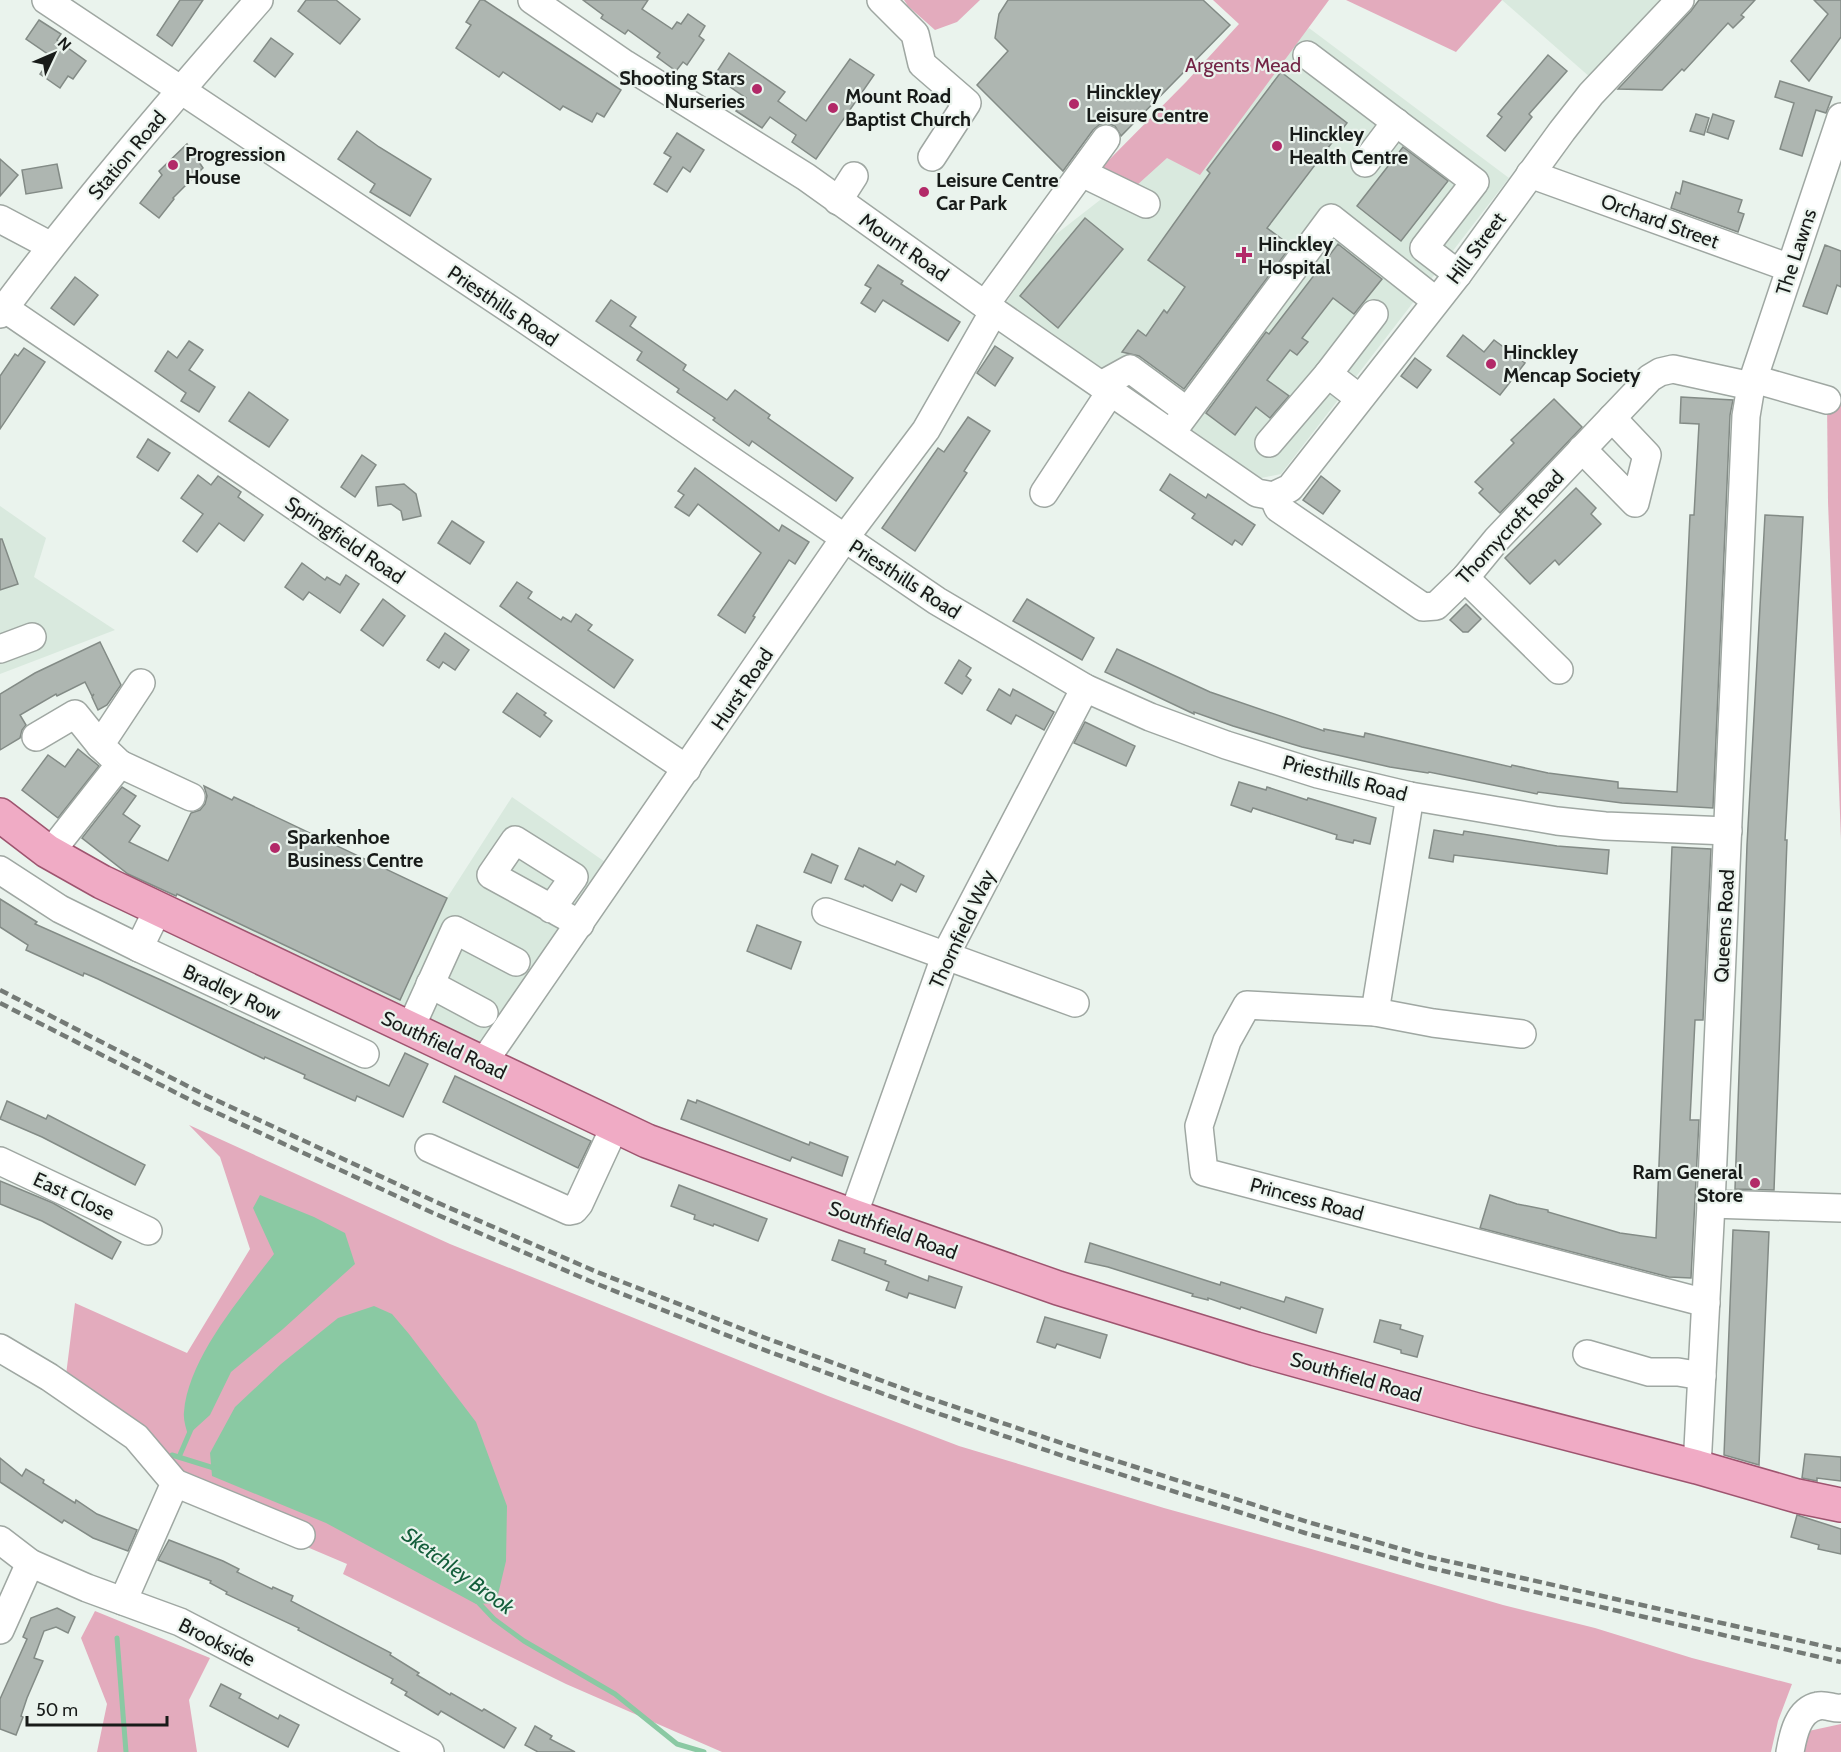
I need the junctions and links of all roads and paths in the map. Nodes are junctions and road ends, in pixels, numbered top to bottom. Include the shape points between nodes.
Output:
1 (46, 0) edge
2 (260, 0) edge
3 (532, 0) edge
4 (881, 0) edge
5 (1680, 0) edge
6 (1307, 55) dead end
7 (181, 90) junction
8 (1841, 117) edge
9 (1396, 122) junction
10 (1106, 139) dead end
11 (932, 157) dead end
12 (1365, 163) dead end
13 (1082, 173) junction
14 (1530, 174) junction
15 (854, 176) dead end
16 (838, 201) junction
17 (1146, 204) dead end
18 (0, 219) edge
19 (51, 246) junction
20 (1790, 268) junction
21 (1458, 274) junction
22 (1436, 301) junction
23 (989, 308) junction
24 (2, 311) edge
25 (1374, 314) dead end
26 (1328, 374) junction
27 (1753, 382) junction
28 (1106, 388) junction
29 (1359, 398) junction
30 (1827, 400) dead end
31 (1612, 418) junction
32 (1179, 422) junction
33 (1269, 443) dead end
34 (1582, 449) junction
35 (1044, 493) dead end
36 (1274, 496) junction
37 (844, 539) junction
38 (1465, 578) junction
39 (32, 637) dead end
40 (0, 649) edge
41 (1559, 670) dead end
42 (141, 683) dead end
43 (1085, 688) junction
44 (36, 737) dead end
45 (100, 745) junction
46 (120, 764) junction
47 (687, 769) junction
48 (1410, 796) junction
49 (191, 797) dead end
50 (0, 815) edge
51 (1728, 831) junction
52 (50, 853) junction
53 (0, 870) edge
54 (158, 909) junction
55 (551, 909) dead end
56 (826, 912) dead end
57 (580, 924) junction
58 (139, 948) junction
59 (946, 954) junction
60 (516, 962) dead end
61 (430, 984) junction
62 (1075, 1003) dead end
63 (1375, 1012) junction
64 (484, 1013) dead end
65 (410, 1029) junction
66 (1522, 1034) dead end
67 (365, 1054) dead end
68 (483, 1063) junction
69 (615, 1125) junction
70 (429, 1148) dead end
71 (0, 1161) edge
72 (1711, 1204) junction
73 (1841, 1208) edge
74 (853, 1216) junction
75 (148, 1231) dead end
76 (1706, 1303) junction
77 (0, 1348) edge
78 (1587, 1354) dead end
79 (1702, 1376) junction
80 (1697, 1467) junction
81 (175, 1483) junction
82 (1841, 1505) edge
83 (301, 1535) dead end
84 (0, 1540) edge
85 (30, 1563) junction
86 (123, 1601) junction
87 (0, 1630) edge
88 (1841, 1708) edge
89 (397, 1745) edge
90 (430, 1752) edge
91 (1790, 1752) edge

1 - 7 street, Priesthills Road
2 - 7 street, Station Road
3 - 16 street, Mount Road
4 - 11 street via 915,34 922,64 967,103
5 - 14 street, Hill Street via 1599,85
6 - 9 street
7 - 19 street, Station Road
7 - 37 street, Priesthills Road
8 - 20 street, The Lawns
9 - 12 street
9 - 21 street via 1475,182 1425,248
10 - 13 street, Hurst Road
13 - 17 street
13 - 23 street, Hurst Road via 1017,258
14 - 20 street, Orchard Street
14 - 21 street, Hill Street
15 - 16 street
16 - 23 street, Mount Road
18 - 19 street
19 - 24 street, Station Road
20 - 27 street, The Lawns
21 - 22 street, Hill Street
22 - 29 street, Hill Street
22 - 32 street via 1331,218
23 - 28 street, Mount Road
23 - 37 street, Hurst Road via 926,430
24 - 47 street, Springfield Road
25 - 26 street
26 - 29 street
26 - 33 street
27 - 30 street, Thornycroft Road
27 - 31 street, Thornycroft Road via 1673,369 1660,372
27 - 51 street, Queens Road via 1746,416
28 - 32 street, Mount Road
28 - 35 street
29 - 36 street, Hill Street via 1290,488
31 - 34 street, Thornycroft Road
31 - 34 street via 1647,455 1635,503
32 - 36 street, Mount Road via 1257,493
34 - 38 street, Thornycroft Road
36 - 38 street, Thornycroft Road via 1278,508 1423,607 1436,606
37 - 43 street, Priesthills Road via 969,621
37 - 47 street, Hurst Road
38 - 41 street
39 - 40 street
42 - 45 street
43 - 48 street, Priesthills Road via 1226,745 1318,774
43 - 59 street, Thornfield Way
44 - 45 street via 75,714
45 - 46 street
46 - 49 street
46 - 52 street
47 - 57 street, Hurst Road
48 - 51 street, Priesthills Road via 1557,821
48 - 63 street
50 - 52 main road, Southfield Road
51 - 72 street, Queens Road
52 - 54 main road, Southfield Road
53 - 58 street, Bradley Row via 60,909
54 - 58 street
54 - 65 main road, Southfield Road
55 - 57 street
56 - 59 street
57 - 68 street, Hurst Road
58 - 67 street, Bradley Row
59 - 62 street
59 - 74 street, Thornfield Way
60 - 61 street via 455,930
61 - 64 street
61 - 65 street
63 - 66 street, Princess Road
63 - 76 street, Princess Road via 1247,1005 1227,1041 1199,1126 1204,1172
65 - 68 main road, Southfield Road
68 - 69 main road, Southfield Road
69 - 70 street via 579,1204 569,1211
69 - 74 main road, Southfield Road via 664,1148
71 - 75 street, East Close
72 - 73 street
72 - 76 street, Queens Road
74 - 80 main road, Southfield Road via 1156,1319 1365,1380
76 - 79 street, Queens Road
77 - 81 street via 136,1437
78 - 79 street via 1649,1372
79 - 80 street, Queens Road
80 - 82 main road, Southfield Road
81 - 83 street
81 - 86 street
84 - 85 street, Brookside
85 - 86 street, Brookside
85 - 87 street
86 - 89 street, Brookside via 180,1622
88 - 91 street via 1818,1705 1803,1714
89 - 90 street, Brookside

